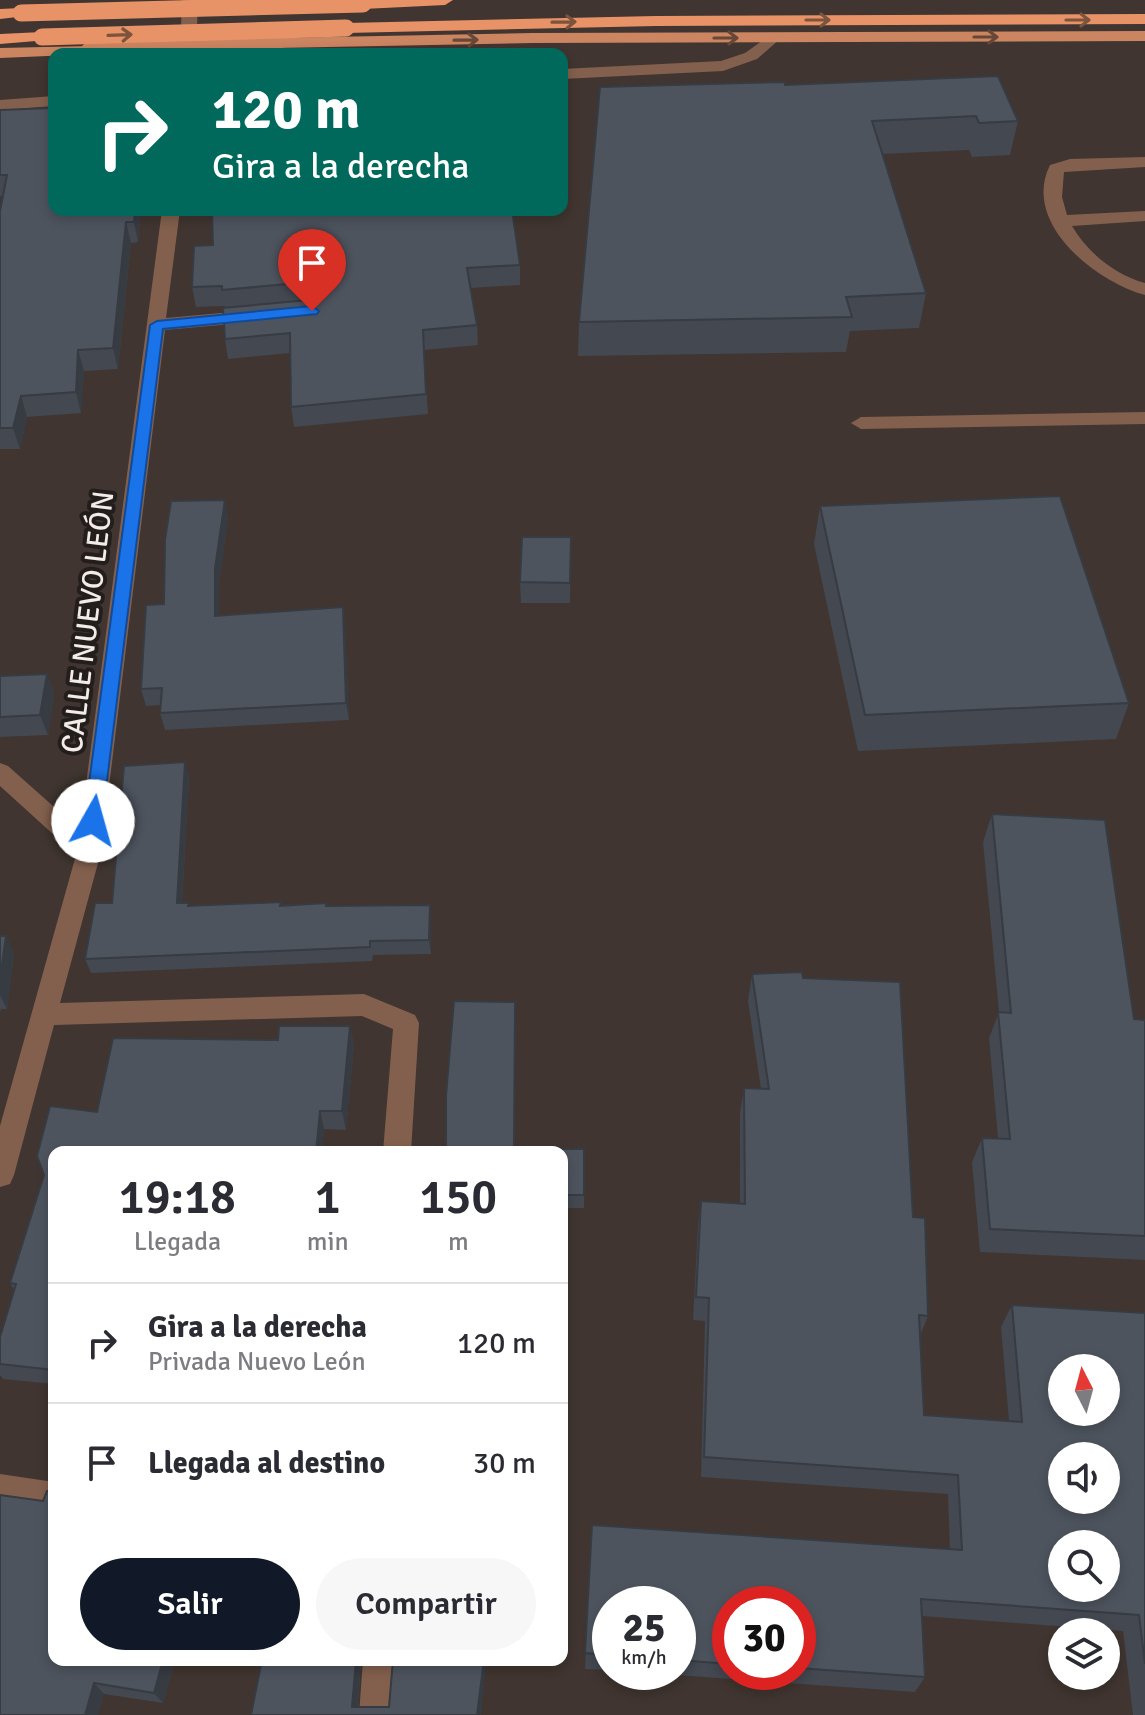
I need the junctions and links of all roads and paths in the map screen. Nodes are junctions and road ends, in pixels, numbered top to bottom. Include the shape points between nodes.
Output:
1 (190, 0) edge
2 (445, 0) edge
3 (0, 14) edge
4 (1145, 19) edge
5 (1145, 36) edge
6 (773, 38) junction
7 (0, 39) edge
8 (159, 48) edge
9 (188, 48) edge
10 (48, 52) edge
11 (0, 53) edge
12 (568, 74) edge
13 (48, 101) edge
14 (0, 105) edge
15 (1145, 162) edge
16 (170, 216) edge
17 (1145, 216) edge
18 (1060, 221) junction
19 (1145, 289) edge
20 (266, 315) edge
21 (157, 325) junction
22 (1145, 418) edge
23 (861, 423) dead end
24 (0, 772) edge
25 (89, 852) junction
26 (44, 1014) junction
27 (397, 1146) edge
28 (0, 1175) edge
29 (0, 1489) edge
30 (48, 1496) edge
31 (379, 1666) edge
32 (375, 1715) edge

1 - 9 street
2 - 3 highway, bridge
7 -> 4 highway, bridge via 656,21
6 -> 5 main road
8 -> 6 main road, bridge
6 - 12 street via 751,56 723,66
11 -> 10 main road, bridge
13 - 14 street
15 - 18 street via 1056,169 1054,200
16 - 21 street, CALLE NUEVO LEÓN
17 - 18 street
18 - 19 street via 1104,272
20 - 21 street
21 - 25 street, CALLE NUEVO LEÓN
22 - 23 street
24 - 25 street
25 - 26 street, CALLE NUEVO LEÓN
26 - 27 street via 364,1005 406,1023
26 - 28 street, CALLE NUEVO LEÓN
29 - 30 street
31 - 32 street

